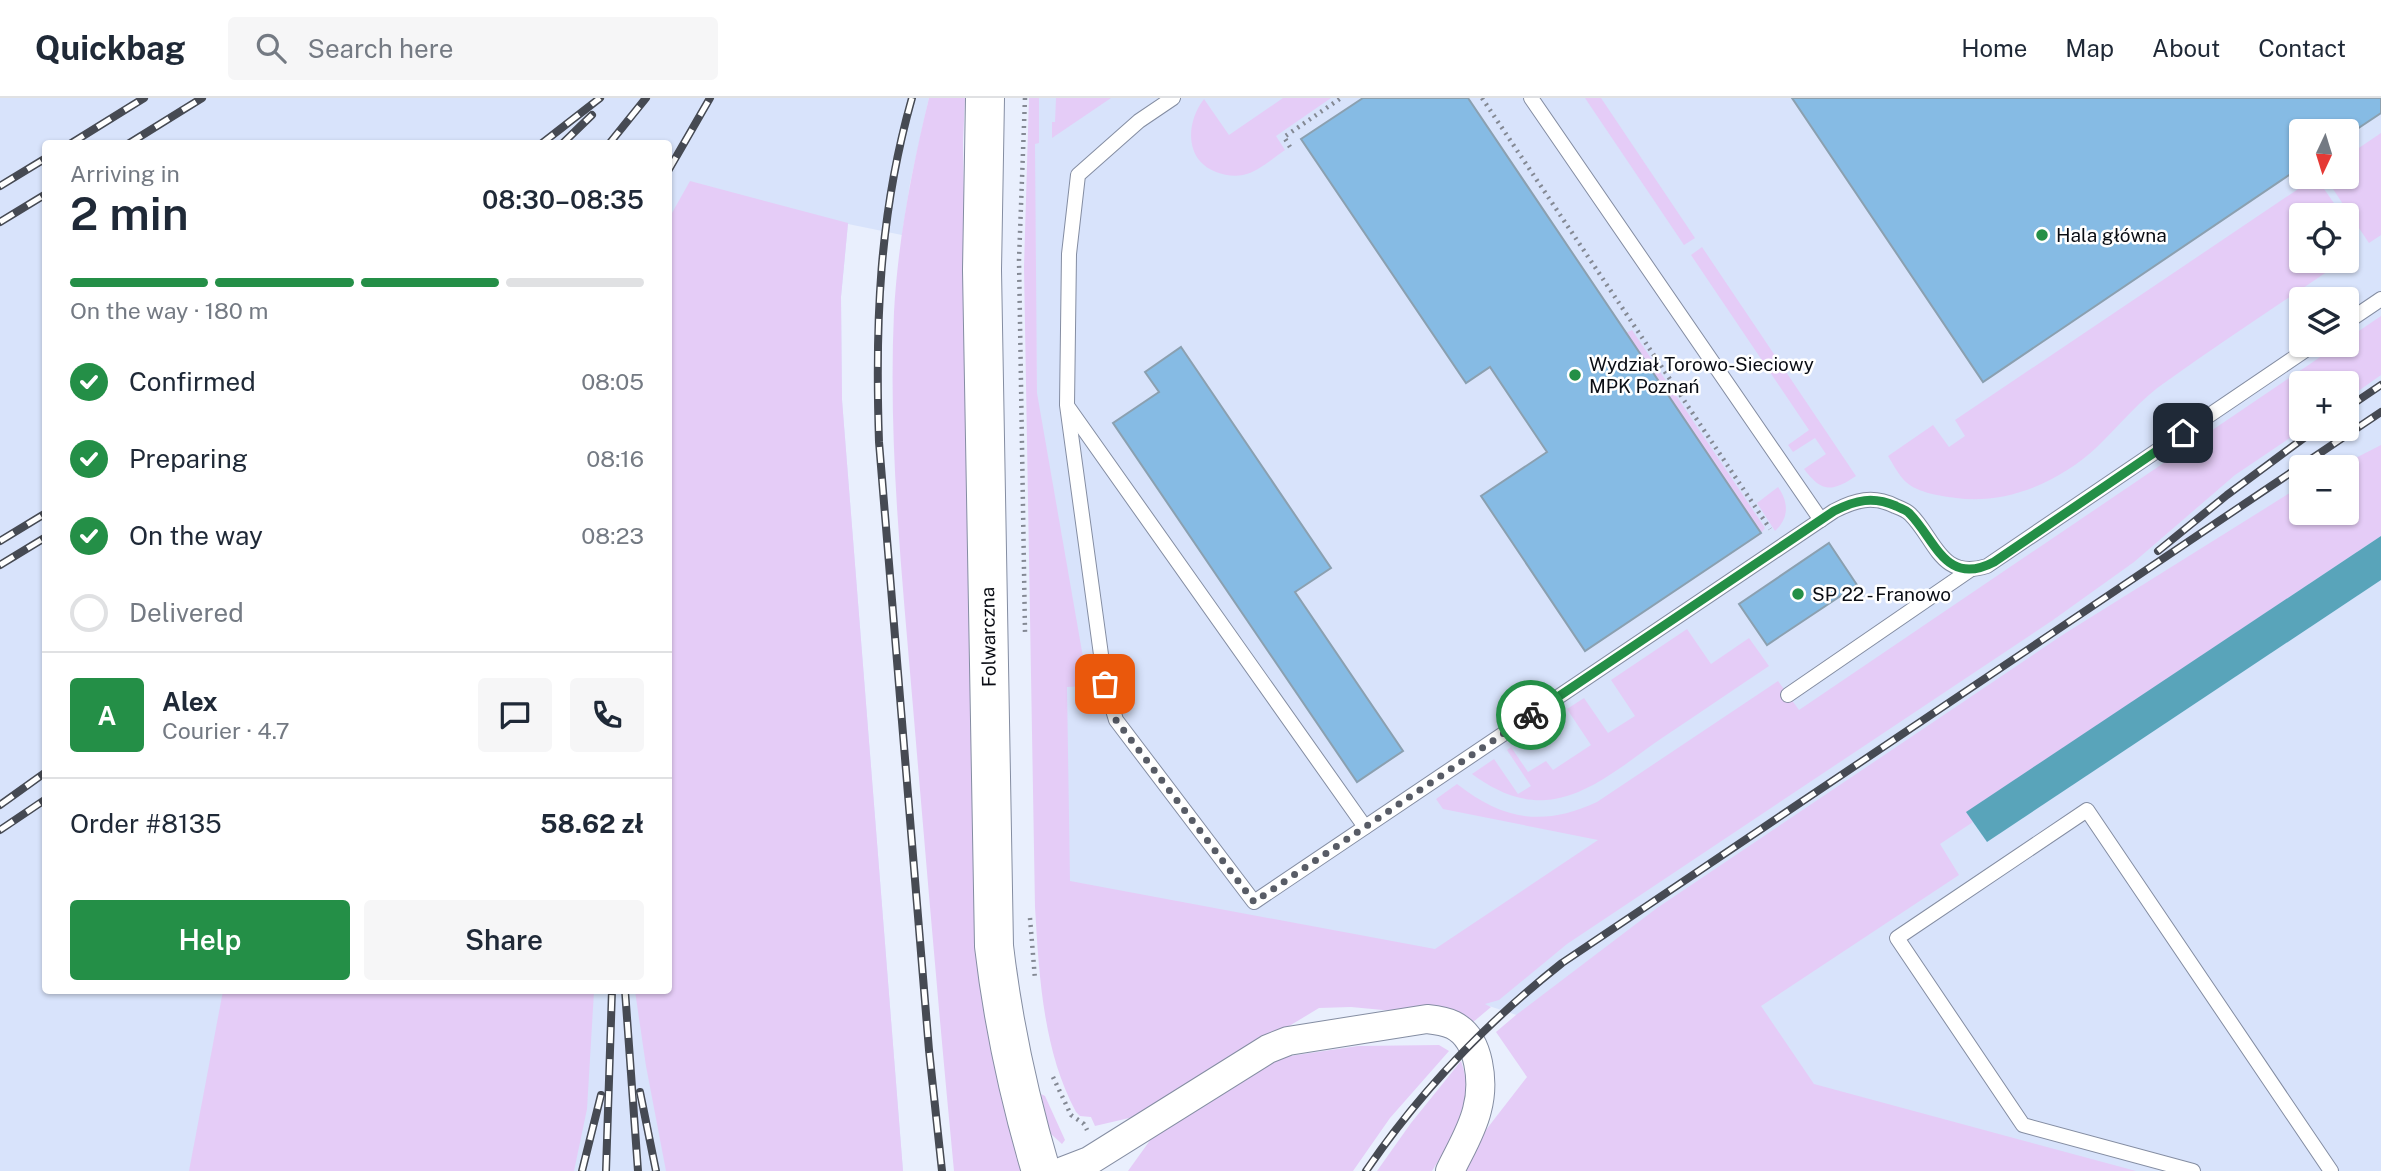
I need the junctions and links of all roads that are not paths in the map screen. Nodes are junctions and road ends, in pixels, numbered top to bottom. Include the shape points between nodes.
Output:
1 (985, 98) edge
2 (1173, 98) edge
3 (1531, 98) edge
4 (2381, 299) edge
5 (2359, 314) edge
6 (2295, 357) edge
7 (1068, 405) junction
8 (1821, 520) junction
9 (1970, 570) junction
10 (1788, 695) dead end
11 (1365, 827) junction
12 (1041, 1171) edge
13 (1063, 1171) edge
14 (1450, 1171) edge
15 (2193, 1171) edge
16 (2331, 1171) edge

1 - 12 street, Folwarczna via 982,270 994,947 1005,1030
2 - 7 lane via 1139,121 1078,175 1069,254
3 - 8 lane
4 - 5 lane
6 - 9 lane via 1994,562
7 - 11 lane
7 - 11 lane via 1105,684 1116,720 1254,902
8 - 9 lane via 1851,502 1885,501 1909,512 1945,559
8 - 11 lane
9 - 10 lane
13 - 14 street via 1098,1155 1268,1049 1288,1041 1426,1019 1443,1021 1463,1032 1479,1067 1478,1109
15 - 16 lane via 2023,1125 1896,938 2087,810

